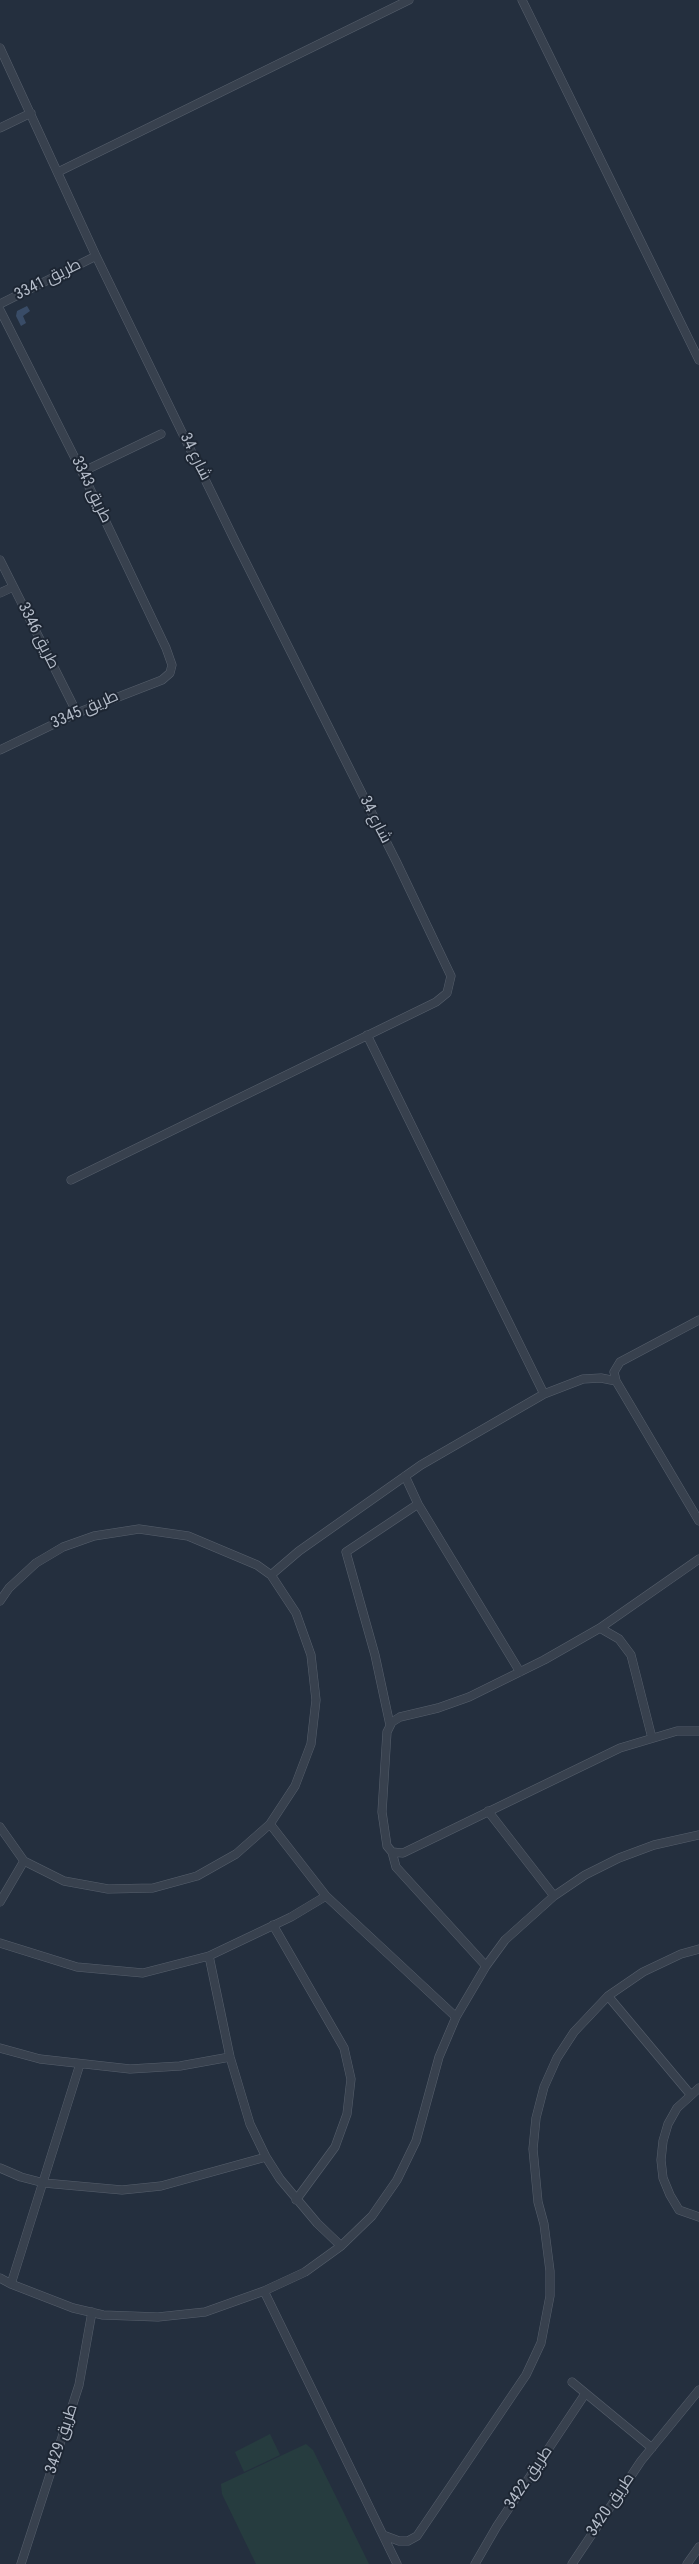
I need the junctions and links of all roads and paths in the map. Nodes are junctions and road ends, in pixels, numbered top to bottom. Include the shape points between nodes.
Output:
1 (409, 0) edge
2 (522, 0) edge
3 (0, 48) edge
4 (31, 113) junction
5 (0, 128) edge
6 (58, 172) junction
7 (96, 256) junction
8 (0, 304) edge
9 (0, 310) edge
10 (699, 360) edge
11 (161, 434) dead end
12 (82, 472) junction
13 (0, 560) edge
14 (13, 586) junction
15 (0, 593) edge
16 (170, 673) joint
17 (77, 713) junction
18 (0, 750) edge
19 (367, 1035) junction
20 (71, 1180) dead end
21 (699, 1320) edge
22 (616, 1381) junction
23 (544, 1394) junction
24 (406, 1476) junction
25 (418, 1504) junction
26 (699, 1521) edge
27 (699, 1559) edge
28 (271, 1575) junction
29 (0, 1601) edge
30 (600, 1628) junction
31 (520, 1672) junction
32 (390, 1725) junction
33 (699, 1731) edge
34 (652, 1738) junction
35 (488, 1811) junction
36 (270, 1824) junction
37 (0, 1828) edge
38 (699, 1835) edge
39 (392, 1852) junction
40 (24, 1861) junction
41 (326, 1896) junction
42 (554, 1896) junction
43 (0, 1902) edge
44 (273, 1925) junction
45 (0, 1943) edge
46 (699, 1950) edge
47 (209, 1956) junction
48 (486, 1966) junction
49 (608, 1996) junction
50 (456, 2017) junction
51 (0, 2048) edge
52 (230, 2057) junction
53 (80, 2064) junction
54 (699, 2088) edge
55 (690, 2094) junction
56 (266, 2157) junction
57 (0, 2168) edge
58 (44, 2183) junction
59 (296, 2200) junction
60 (699, 2217) edge
61 (341, 2246) junction
62 (0, 2278) edge
63 (11, 2284) junction
64 (264, 2291) junction
65 (92, 2312) junction
66 (572, 2382) dead end
67 (699, 2390) edge
68 (585, 2394) junction
69 (652, 2448) junction
70 (383, 2535) junction
71 (699, 2547) edge
72 (21, 2564) edge
73 (396, 2564) edge
74 (475, 2564) edge
75 (572, 2564) edge
76 (687, 2564) edge

1 - 6 street
2 - 10 street
3 - 4 street, شارع 34
4 - 5 street
4 - 6 street, شارع 34
6 - 7 street, شارع 34
7 - 8 street, طريق 3341
7 - 19 street, شارع 34 via 448,968 450,984 448,993 442,998
9 - 12 street, طريق 3343
11 - 12 street
12 - 16 street, طريق 3343 via 170,657
13 - 14 street, طريق 3346
14 - 15 street
14 - 17 street, طريق 3346
16 - 17 street, طريق 3345 via 162,680
17 - 18 street, طريق 3345
19 - 20 street, شارع 34
19 - 23 street
21 - 22 street via 620,1362 614,1372
22 - 23 street via 583,1379
22 - 26 street
23 - 24 street
24 - 25 street
24 - 28 street via 299,1551
25 - 31 street
25 - 32 street via 346,1552 376,1655
27 - 30 street
28 - 29 street via 257,1565 188,1536 138,1529 94,1536 64,1548 36,1563
28 - 36 street via 296,1613 311,1655 316,1700 311,1744 295,1786
30 - 31 street
30 - 34 street via 619,1640 631,1655
31 - 32 street via 454,1702 400,1717
32 - 39 street via 382,1812 387,1846
33 - 34 street via 677,1731
34 - 35 street via 599,1757
35 - 39 street via 403,1853
35 - 42 street
36 - 40 street via 236,1854 197,1876 154,1888 108,1890 73,1882
36 - 41 street
37 - 40 street
38 - 42 street via 654,1845 619,1858
39 - 48 street via 396,1867
40 - 43 street
41 - 44 street
41 - 50 street
42 - 48 street via 505,1940
44 - 47 street
44 - 59 street via 344,2048 351,2079 347,2114 335,2147
45 - 47 street via 77,1967 143,1973
46 - 49 street via 643,1972
47 - 52 street
48 - 50 street
49 - 55 street
49 - 70 street via 574,2032 557,2058 544,2087 536,2118 535,2180 550,2271 550,2296 541,2343 526,2375 417,2536 399,2541
50 - 61 street via 439,2057 416,2141 397,2180 372,2216
51 - 53 street via 40,2059
52 - 53 street via 130,2069
52 - 56 street via 250,2124
53 - 58 street
54 - 55 street
55 - 60 street via 668,2124 661,2160 670,2195 679,2210
56 - 58 street via 161,2186 122,2190
56 - 59 street
57 - 58 street
58 - 63 street
59 - 61 street
61 - 64 street via 305,2272
62 - 63 street
63 - 65 street
64 - 65 street via 205,2312 158,2317
64 - 70 street
65 - 72 street, طريق 3429 via 79,2385
66 - 68 street
67 - 69 street, طريق 3420
68 - 69 street
68 - 74 street, طريق 3422
69 - 75 street, طريق 3420
70 - 73 street
71 - 76 street

